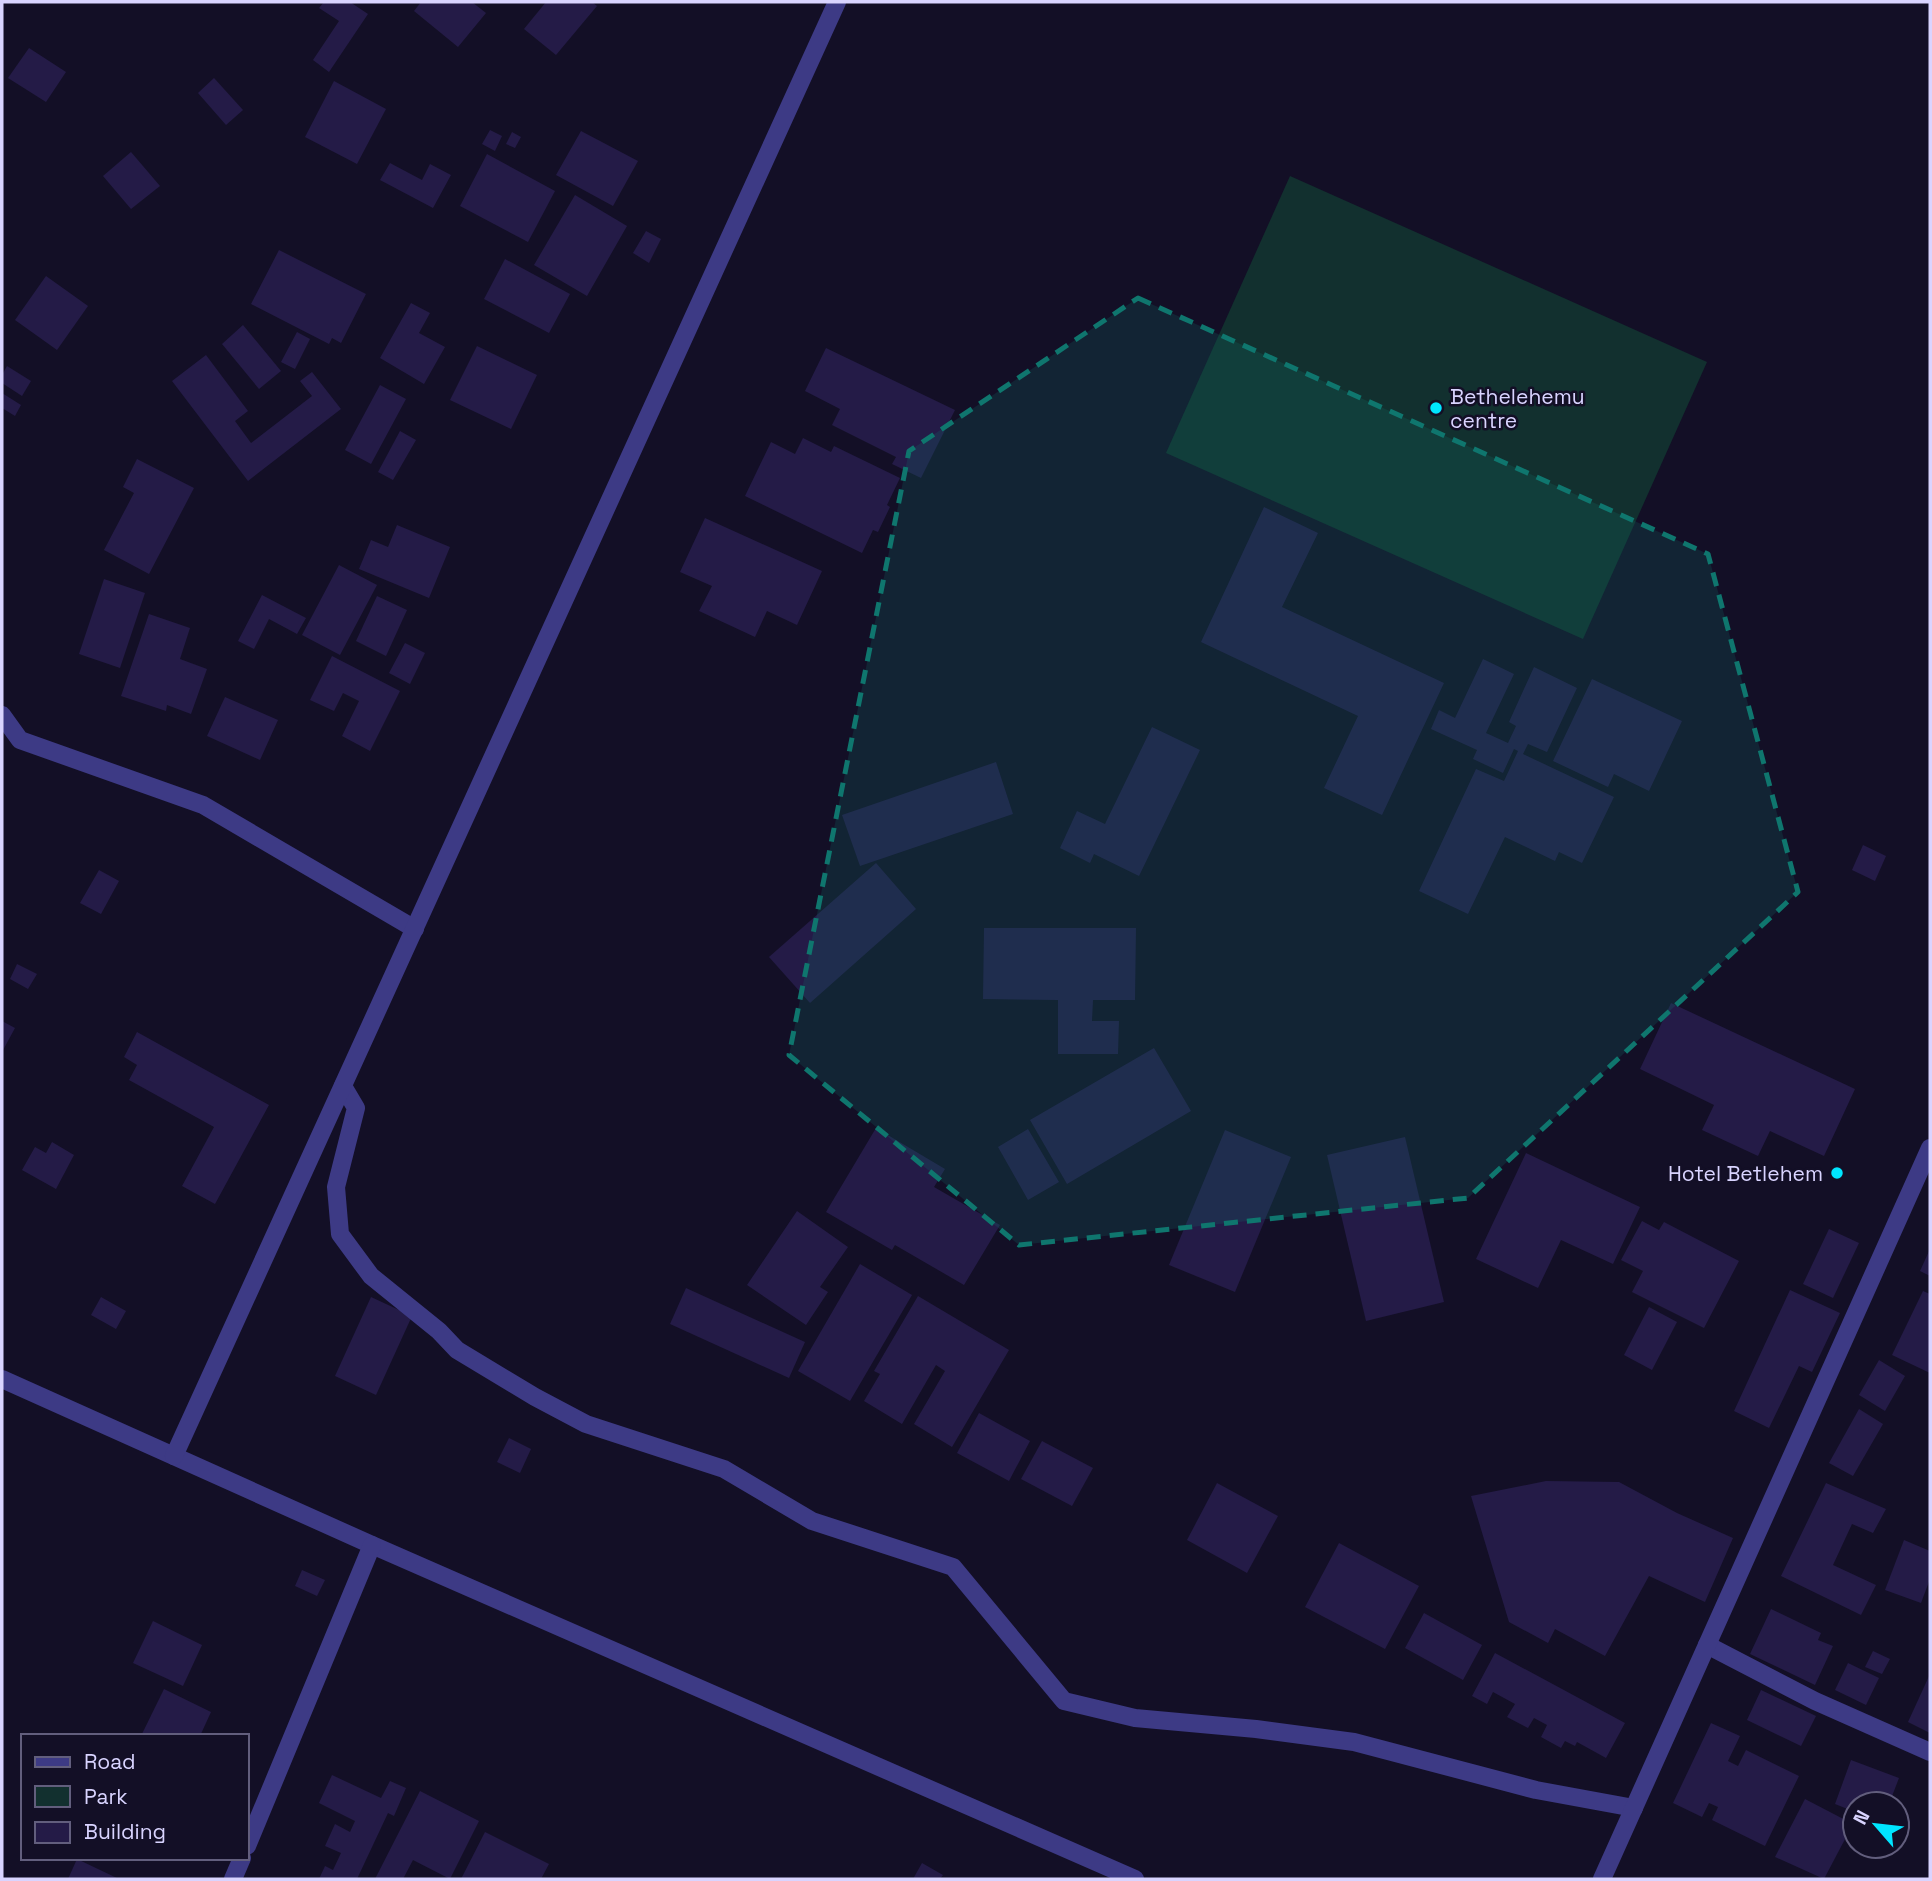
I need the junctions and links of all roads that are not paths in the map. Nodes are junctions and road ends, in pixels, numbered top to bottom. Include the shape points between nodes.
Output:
1 (837, 2) edge
2 (2, 715) edge
3 (415, 929) junction
4 (342, 1086) junction
5 (1930, 1149) edge
6 (2, 1378) edge
7 (174, 1456) junction
8 (372, 1545) junction
9 (1707, 1645) junction
10 (1930, 1752) edge
11 (1634, 1808) junction
12 (248, 1844) edge
13 (241, 1860) edge
14 (233, 1879) edge
15 (1135, 1879) edge
16 (1602, 1879) edge

1 - 3 street
2 - 3 street via 20,740 203,805
3 - 4 street
4 - 7 street
4 - 11 street via 356,1108 336,1187 340,1234 371,1276 457,1350 586,1424 724,1469 812,1521 953,1567 1064,1700 1135,1718 1354,1742 1536,1790
5 - 9 street
6 - 7 street
7 - 8 street
8 - 12 street
8 - 15 street
9 - 10 street via 1815,1701
9 - 11 street
11 - 16 street
13 - 14 street

